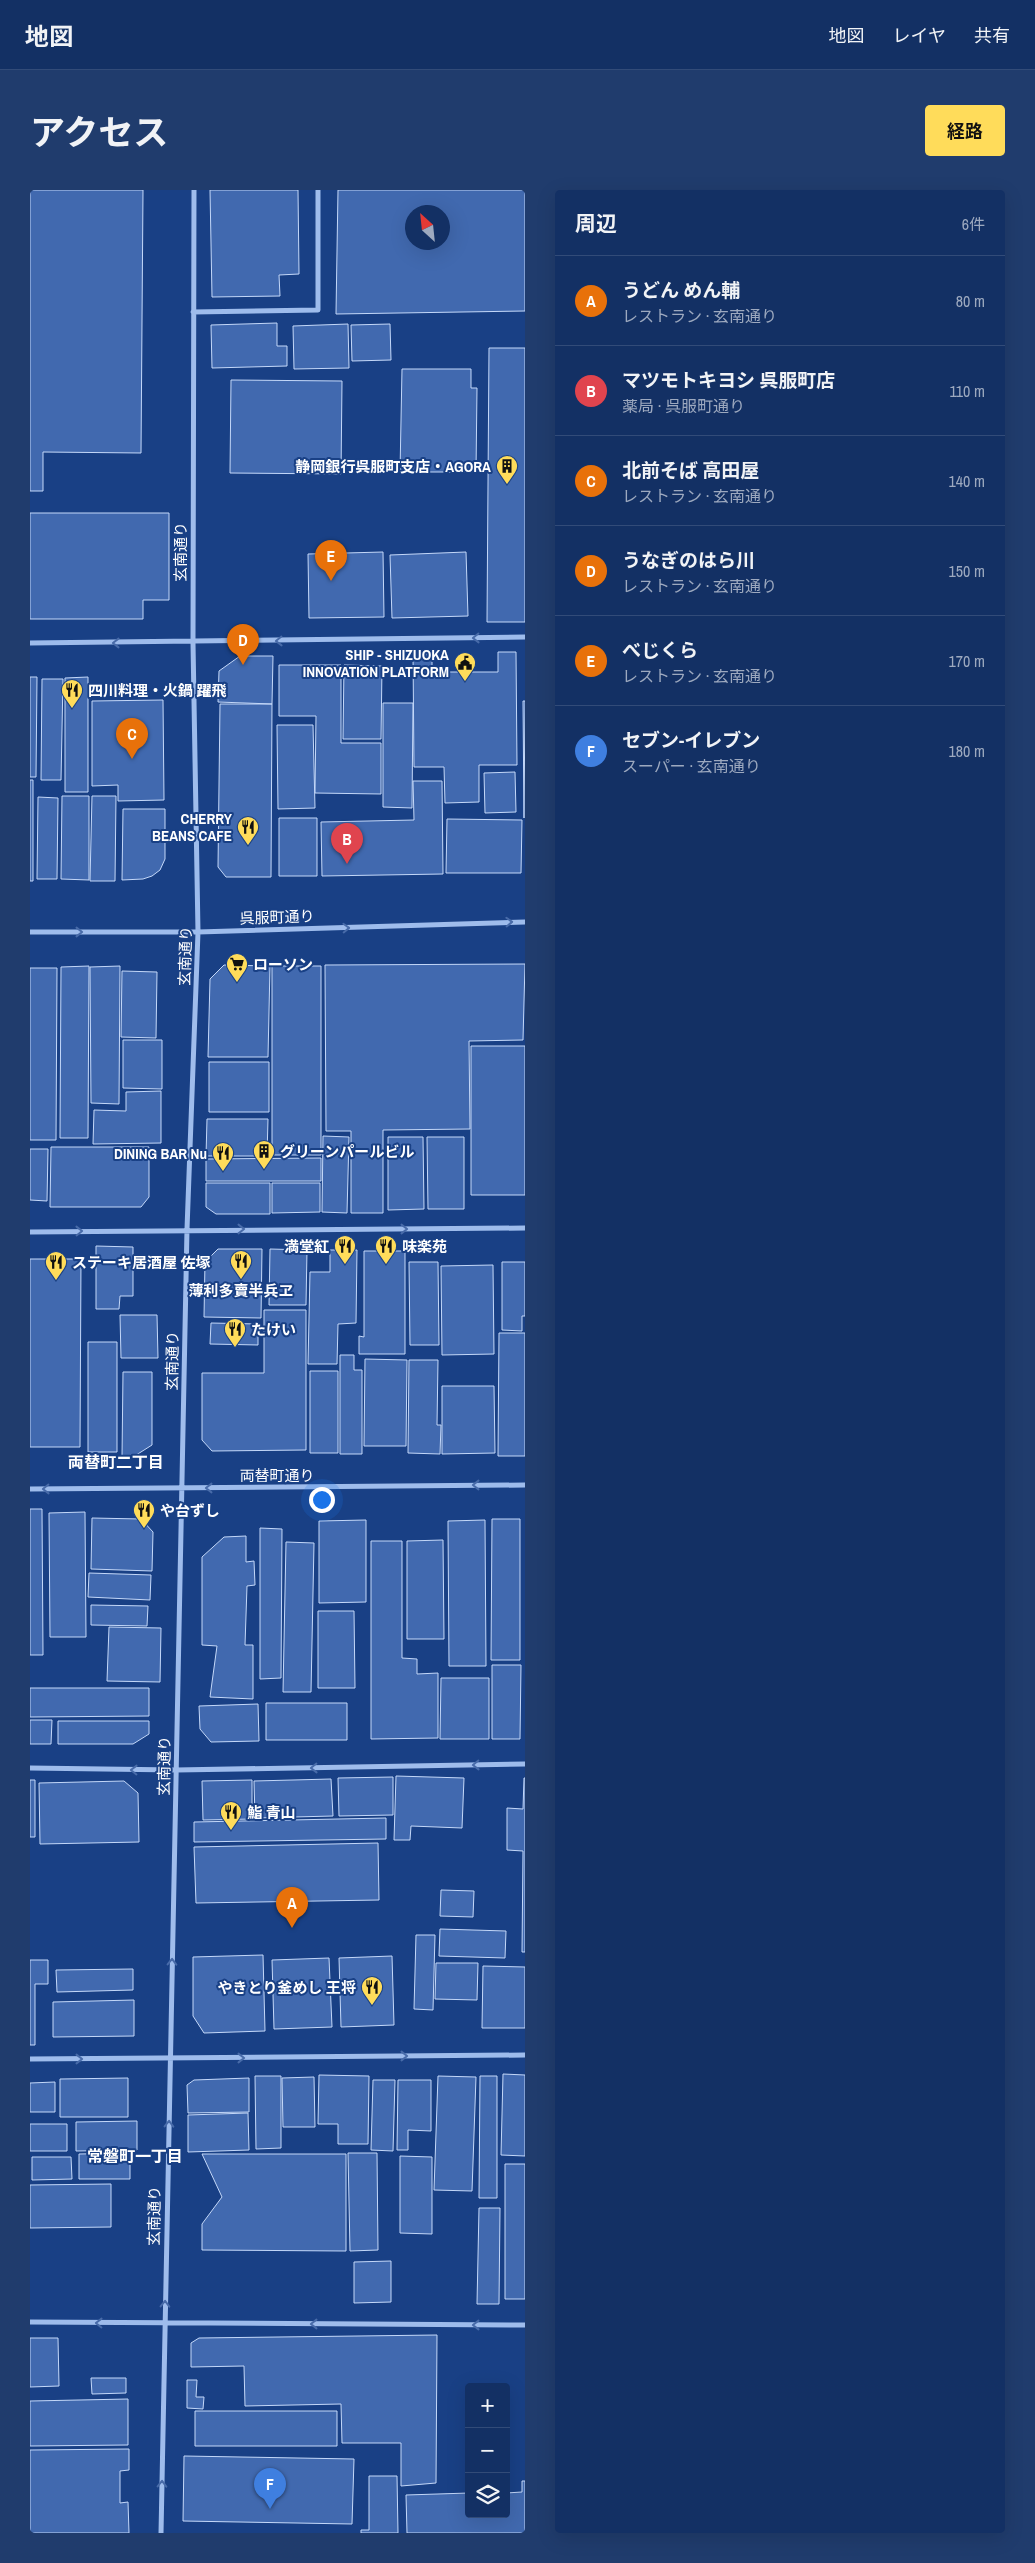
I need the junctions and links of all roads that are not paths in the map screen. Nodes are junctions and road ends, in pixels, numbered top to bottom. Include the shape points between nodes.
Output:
1 (194, 190) edge
2 (318, 190) edge
3 (193, 312) junction
4 (525, 637) edge
5 (30, 643) edge
6 (193, 643) junction
7 (525, 922) edge
8 (30, 932) edge
9 (198, 932) junction
10 (525, 1228) edge
11 (186, 1229) junction
12 (30, 1232) edge
13 (525, 1485) edge
14 (182, 1488) junction
15 (30, 1489) edge
16 (525, 1764) edge
17 (30, 1768) edge
18 (176, 1770) junction
19 (525, 2056) edge
20 (170, 2058) junction
21 (30, 2059) edge
22 (30, 2322) edge
23 (164, 2324) junction
24 (525, 2325) edge
25 (161, 2533) edge

1 - 3 street, 玄南通り
2 - 3 street via 318,310
3 - 6 street, 玄南通り
4 -> 6 street
6 -> 5 street
6 - 9 street, 玄南通り
9 -> 7 street, 呉服町通り
8 -> 9 street, 呉服町通り
9 - 11 street, 玄南通り
11 -> 10 street
12 -> 11 street
11 - 14 street, 玄南通り
13 -> 14 street, 両替町通り
14 -> 15 street, 両替町通り
14 - 18 street, 玄南通り
16 -> 18 street
18 -> 17 street
20 -> 18 street, 玄南通り
20 -> 19 street
21 -> 20 street
23 -> 20 street, 玄南通り
23 -> 22 street
24 -> 23 street
25 -> 23 street, 玄南通り

